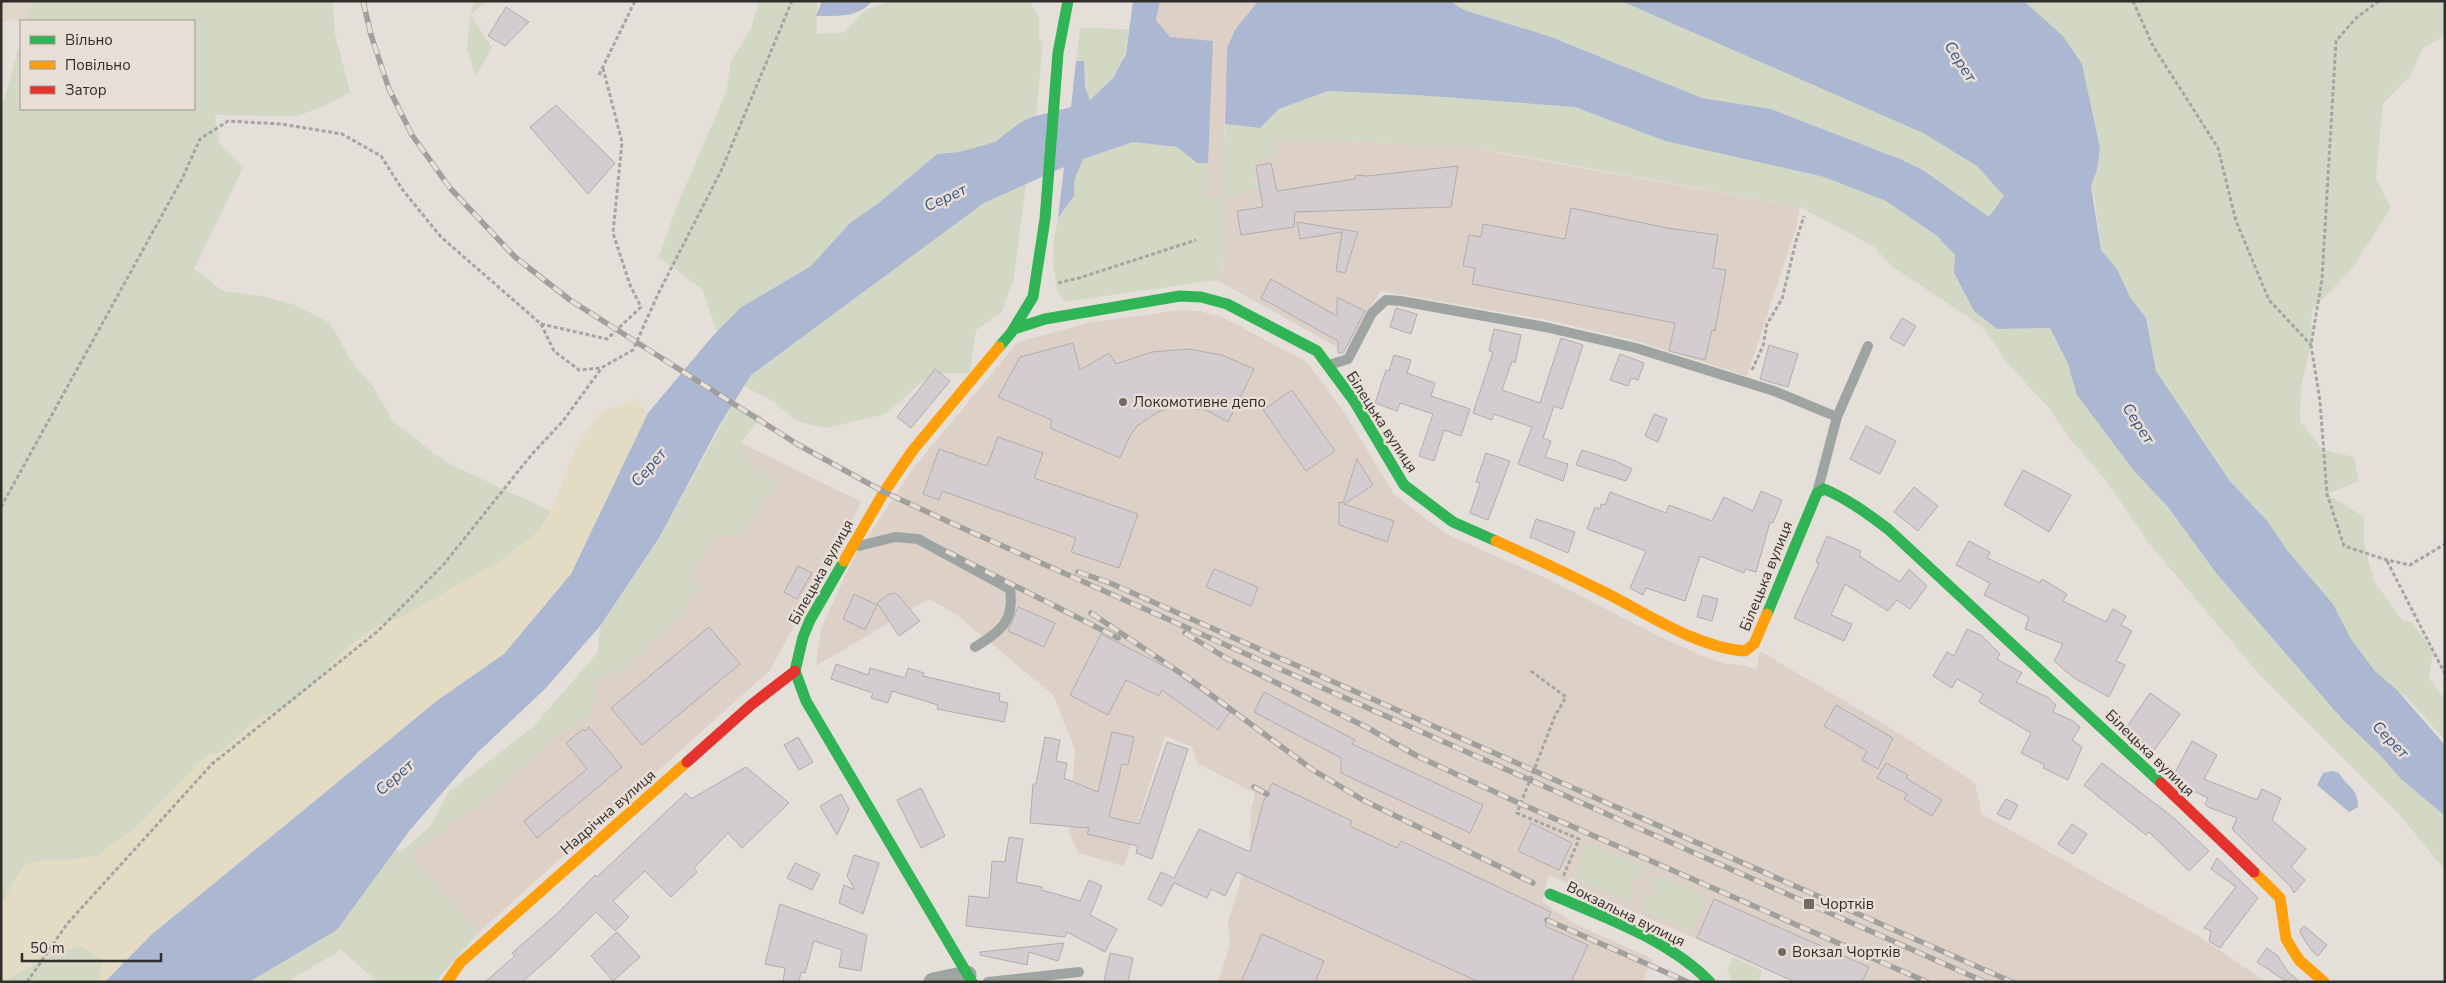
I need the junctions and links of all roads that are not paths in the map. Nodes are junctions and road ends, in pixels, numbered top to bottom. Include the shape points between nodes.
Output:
1 (1068, 1) edge
2 (1014, 329) junction
3 (1868, 346) dead end
4 (1327, 366) junction
5 (1838, 417) junction
6 (1816, 493) junction
7 (849, 550) junction
8 (975, 647) dead end
9 (796, 671) junction
10 (1552, 895) road end
11 (1080, 972) dead end
12 (969, 978) edge
13 (447, 982) edge
14 (933, 982) edge
15 (988, 982) edge
16 (1710, 982) edge
17 (2324, 982) edge

1 - 2 street, Білецька вулиця via 1058,53 1038,273 1028,308
2 - 4 street, Білецька вулиця via 1045,319 1180,296 1201,297 1227,304 1316,351
2 - 7 street, Білецька вулиця via 913,450
3 - 5 lane
4 - 5 lane via 1348,358 1372,313 1386,300 1456,309 1636,348 1774,391
4 - 6 street, Білецька вулиця via 1354,401 1404,485 1453,522 1554,566 1662,622 1728,650 1745,651 1754,644
5 - 6 lane
6 - 17 street, Білецька вулиця via 1824,489 1835,493 1857,505 1888,530 2072,698 2262,880 2280,898 2286,939 2299,960
7 - 8 lane via 883,538 918,539 1010,589 1012,602 1005,624
7 - 9 street, Білецька вулиця via 803,637
9 - 12 street via 806,701
9 - 13 street, Надрічна вулиця via 750,705 460,963
10 - 16 street, Вокзальна вулиця via 1686,960
11 - 15 lane
12 - 14 street

